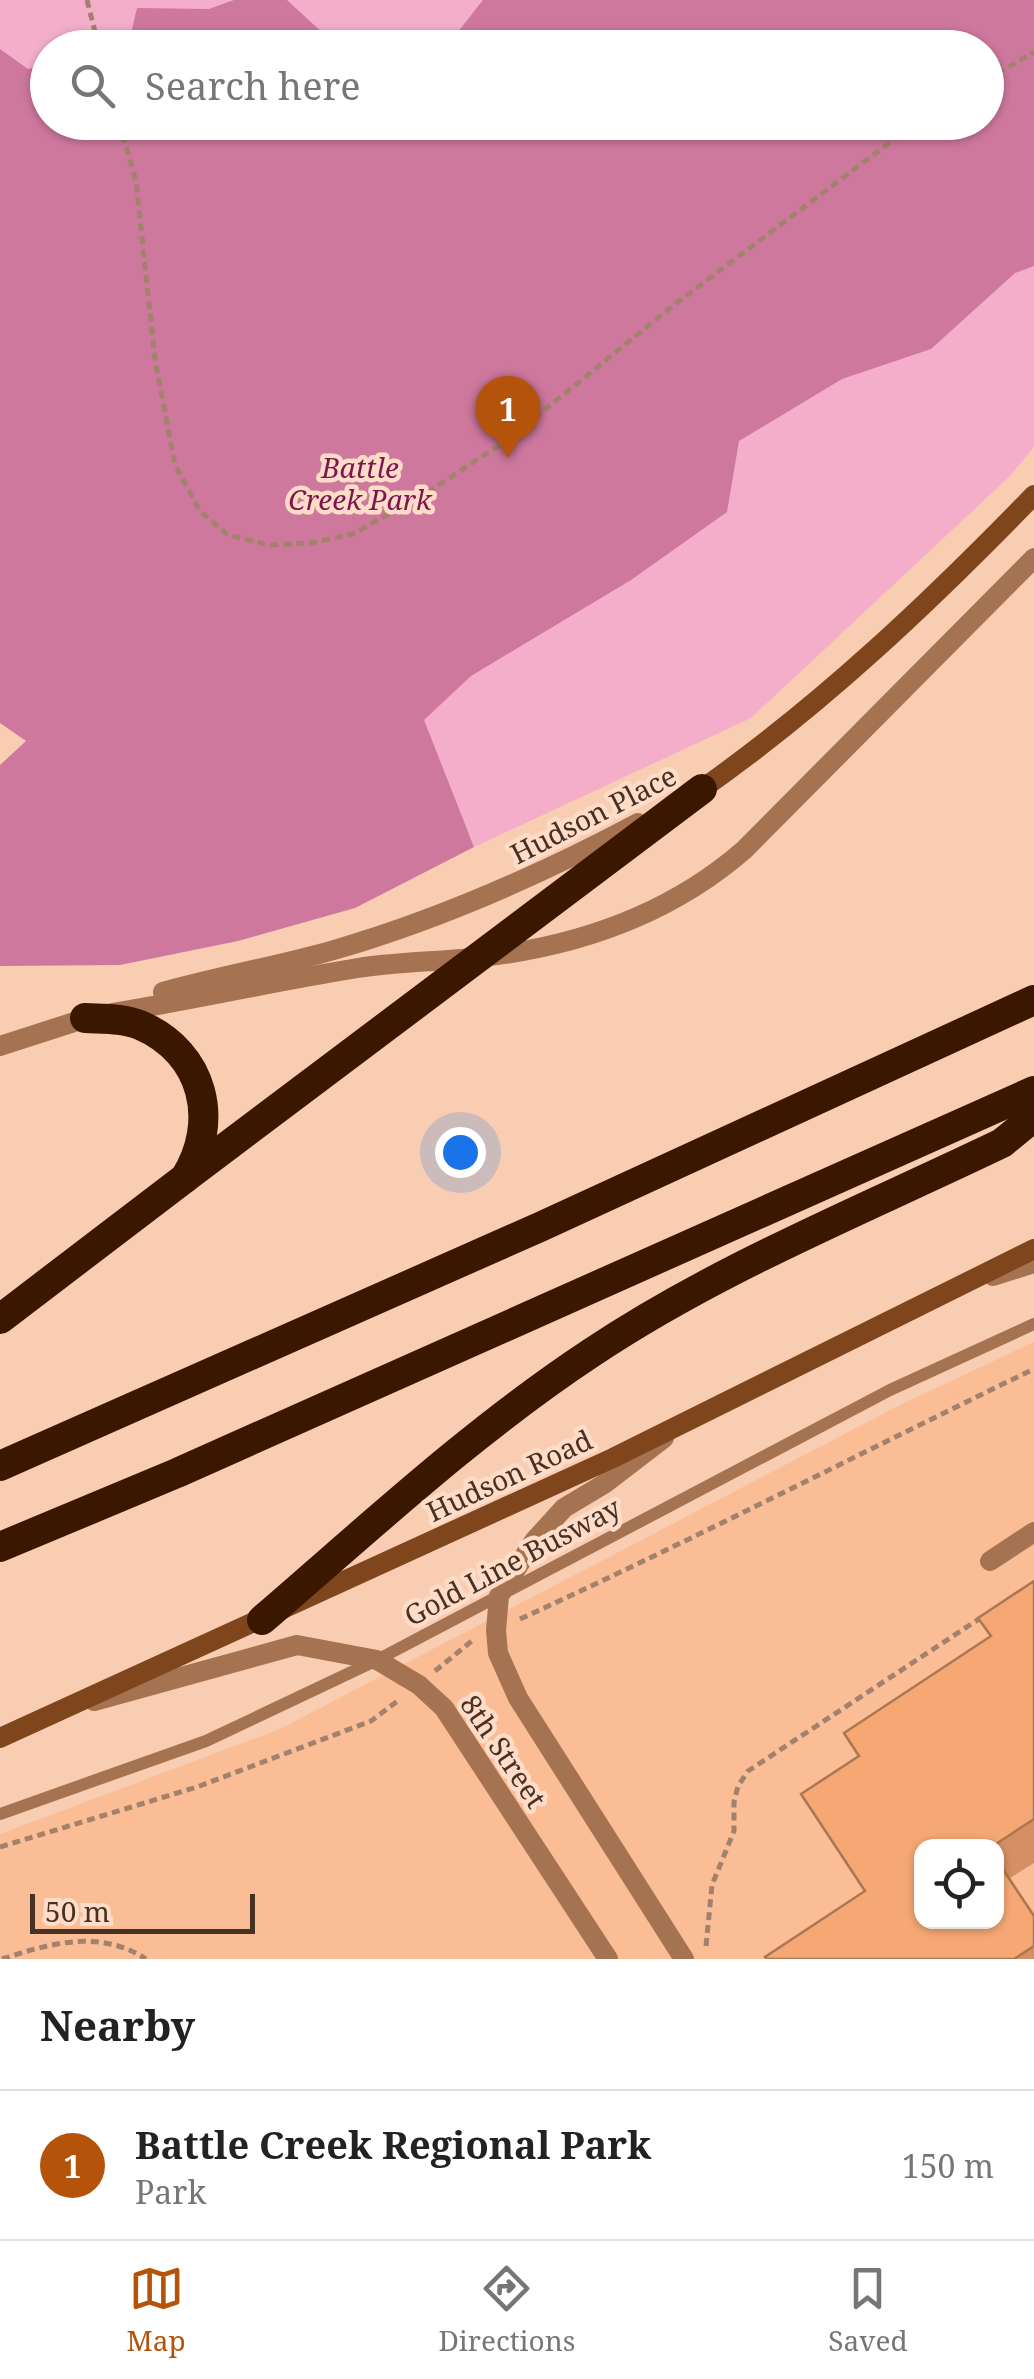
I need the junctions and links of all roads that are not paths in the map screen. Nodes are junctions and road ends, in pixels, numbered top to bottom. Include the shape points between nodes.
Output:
1 (1034, 495) edge
2 (1034, 558) edge
3 (702, 789) junction
4 (478, 958) junction
5 (1034, 1000) edge
6 (86, 1018) junction
7 (0, 1046) edge
8 (1034, 1090) edge
9 (1034, 1118) edge
10 (185, 1178) junction
11 (1034, 1249) edge
12 (1034, 1263) edge
13 (944, 1291) junction
14 (0, 1320) edge
15 (1034, 1324) edge
16 (690, 1419) junction
17 (0, 1466) edge
18 (1034, 1532) edge
19 (0, 1547) edge
20 (990, 1561) dead end
21 (499, 1596) junction
22 (262, 1620) junction
23 (377, 1660) junction
24 (68, 1708) junction
25 (0, 1738) edge
26 (0, 1814) edge
27 (542, 1856) junction
28 (591, 1959) edge
29 (608, 1959) edge
30 (684, 1959) edge

1 - 3 street, Hudson Place via 846,677
2 - 4 street, Hudson Place via 711,877 655,910 579,939
3 - 4 highway
3 - 6 street, Hudson Place via 558,866 448,912
4 - 6 street, Hudson Place via 355,968
4 - 10 highway
5 - 17 highway
6 - 7 street, Hudson Place
6 - 10 highway via 140,1025 183,1058 204,1108 201,1149
8 - 19 highway
9 - 22 highway via 1002,1143 746,1266 594,1350 428,1476
10 - 14 highway
11 - 13 street, Hudson Road
12 - 13 street
13 - 16 street, Hudson Road
15 - 21 lane, Gold Line Busway via 890,1390
16 - 21 street via 564,1508
16 - 22 street, Hudson Road
18 - 20 street
21 - 23 lane, Gold Line Busway
21 - 30 street, 8th Street via 498,1653 518,1698
22 - 24 street, Hudson Road
23 - 24 street, 8th Street via 297,1645
23 - 26 lane, Gold Line Busway via 206,1740
23 - 27 street, 8th Street via 444,1708
24 - 25 street, Hudson Road
27 - 28 street
27 - 29 street, 8th Street

